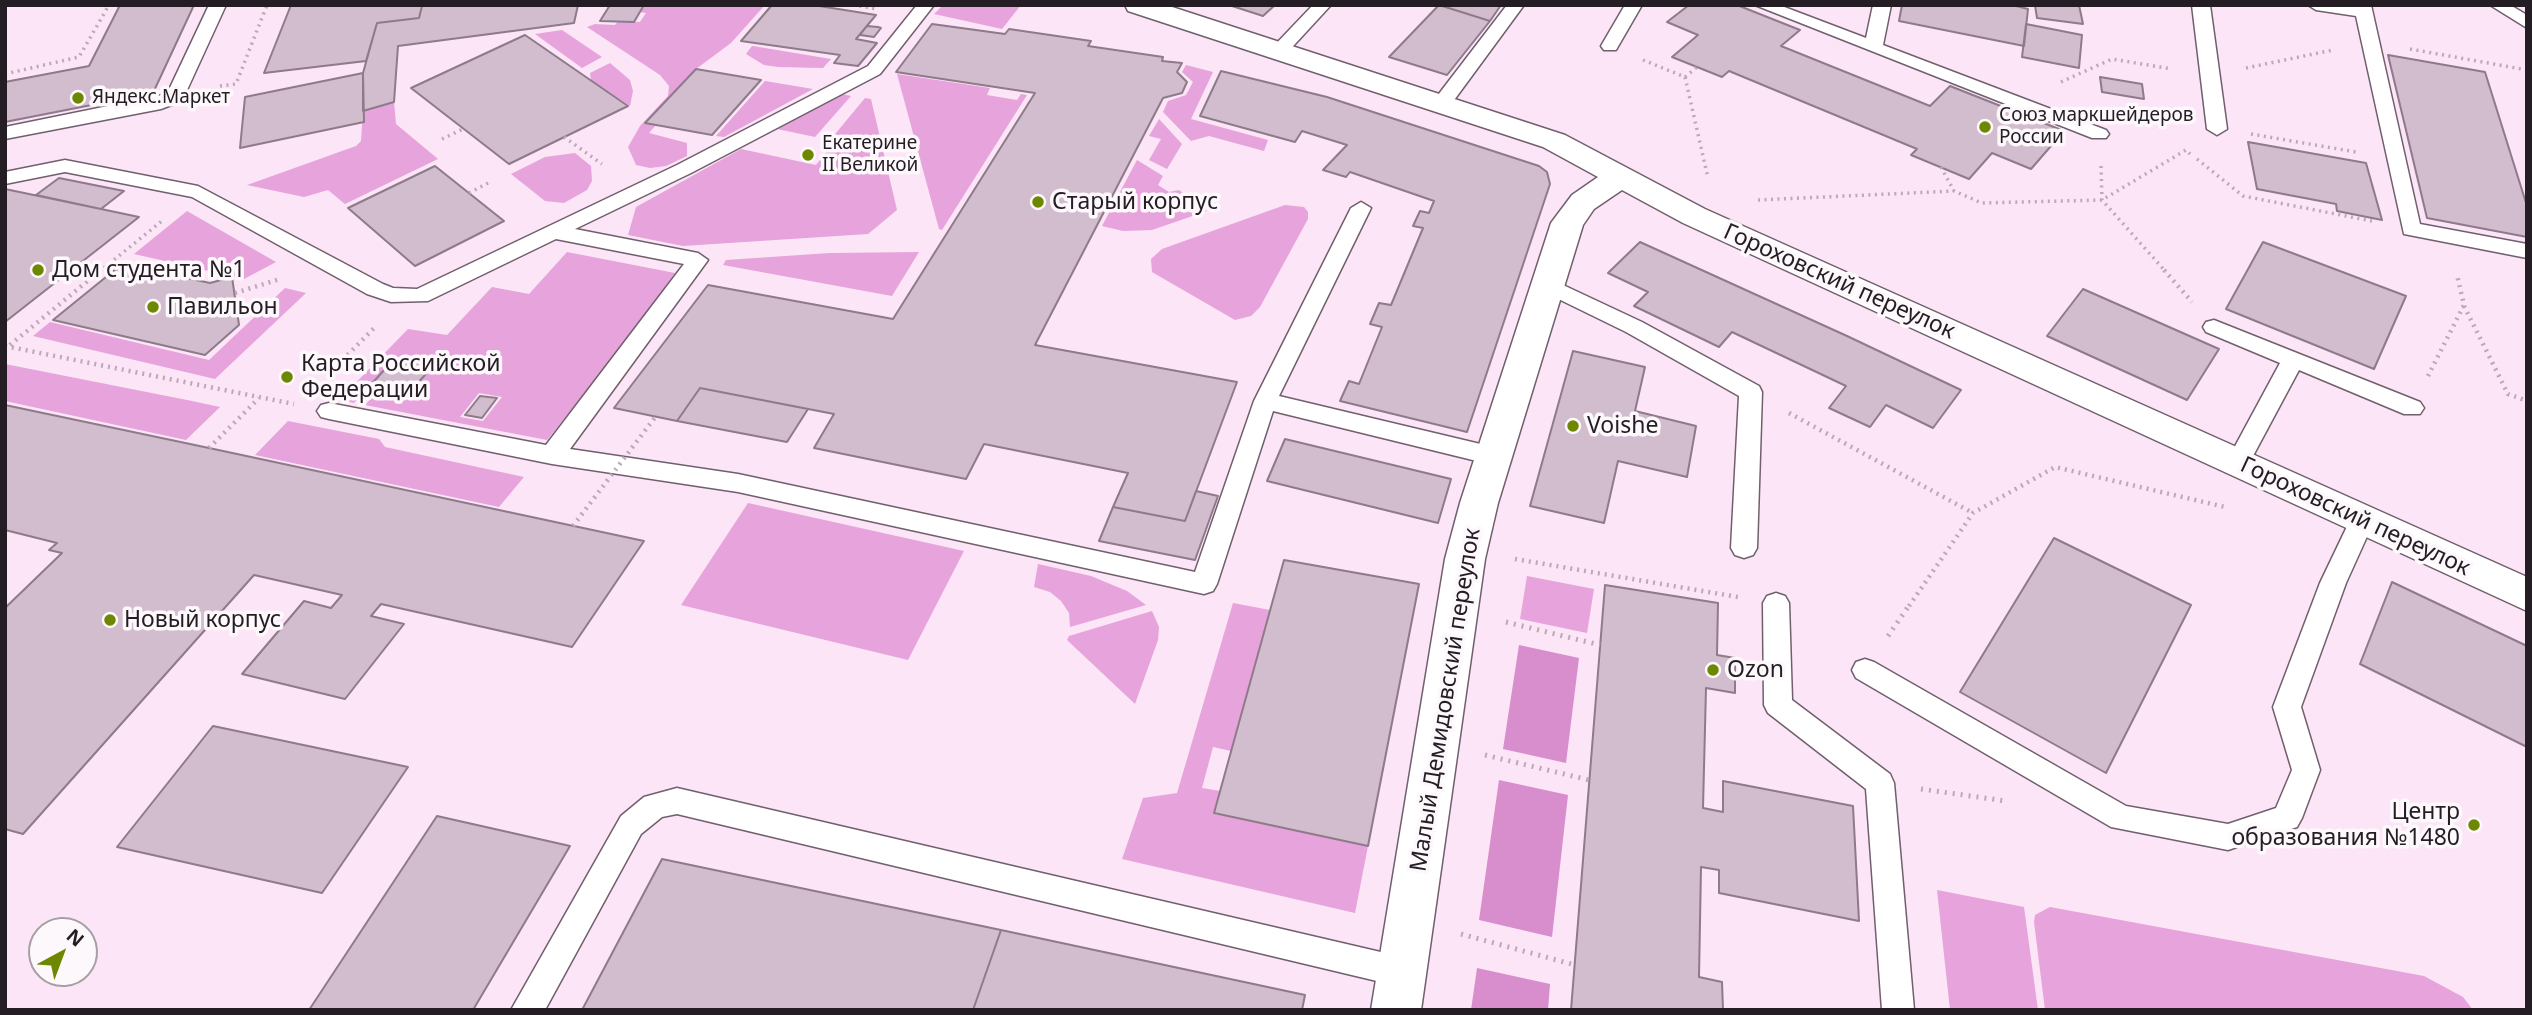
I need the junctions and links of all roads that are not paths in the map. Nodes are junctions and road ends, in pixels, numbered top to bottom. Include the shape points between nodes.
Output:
1 (218, 5) edge
2 (926, 5) edge
3 (1138, 5) edge
4 (1323, 5) edge
5 (1516, 5) edge
6 (1634, 5) edge
7 (1763, 5) edge
8 (1882, 5) edge
9 (2201, 5) edge
10 (2316, 5) edge
11 (2498, 5) edge
12 (2362, 8) edge
13 (2527, 23) edge
14 (1610, 46) road end
15 (1873, 48) junction
16 (1278, 52) junction
17 (1441, 103) junction
18 (2217, 128) road end
19 (5, 133) edge
20 (2099, 134) road end
21 (1621, 176) junction
22 (5, 178) edge
23 (1361, 208) dead end
24 (554, 232) junction
25 (2527, 251) edge
26 (1546, 284) junction
27 (2214, 327) road end
28 (2293, 360) junction
29 (1265, 401) junction
30 (2412, 408) road end
31 (329, 411) road end
32 (552, 455) junction
33 (1493, 456) junction
34 (2238, 463) junction
35 (2362, 520) junction
36 (1744, 548) dead end
37 (2527, 595) edge
38 (1776, 603) road end
39 (1865, 670) road end
40 (1399, 991) edge
41 (527, 1010) edge
42 (1898, 1010) edge

1 - 19 lane via 175,97
2 - 24 lane via 874,70
3 - 16 street, Гороховский переулок
4 - 16 lane
5 - 17 lane
6 - 14 lane
7 - 15 lane
8 - 15 lane
9 - 18 lane
10 - 12 lane
11 - 13 lane
12 - 25 lane via 2411,229
15 - 20 lane
16 - 17 street, Гороховский переулок
17 - 21 street, Гороховский переулок via 1554,141
21 - 26 street, Малый Демидовский переулок via 1574,211
21 - 34 street, Гороховский переулок via 1694,216
22 - 24 lane via 65,166 198,192 375,289 404,297 420,296
23 - 29 lane
24 - 32 lane via 698,260
26 - 33 street, Малый Демидовский переулок
26 - 36 lane via 1751,392
27 - 28 lane
28 - 30 lane
28 - 34 lane
29 - 32 lane via 1204,584 738,483
29 - 33 lane
31 - 32 lane
33 - 40 street, Малый Демидовский переулок via 1465,559
34 - 35 street, Гороховский переулок
35 - 37 street, Гороховский переулок
35 - 39 lane via 2287,707 2306,771 2287,818 2228,837 2121,818
38 - 42 lane via 1778,705 1880,783
40 - 41 lane via 677,801 654,806 631,825

